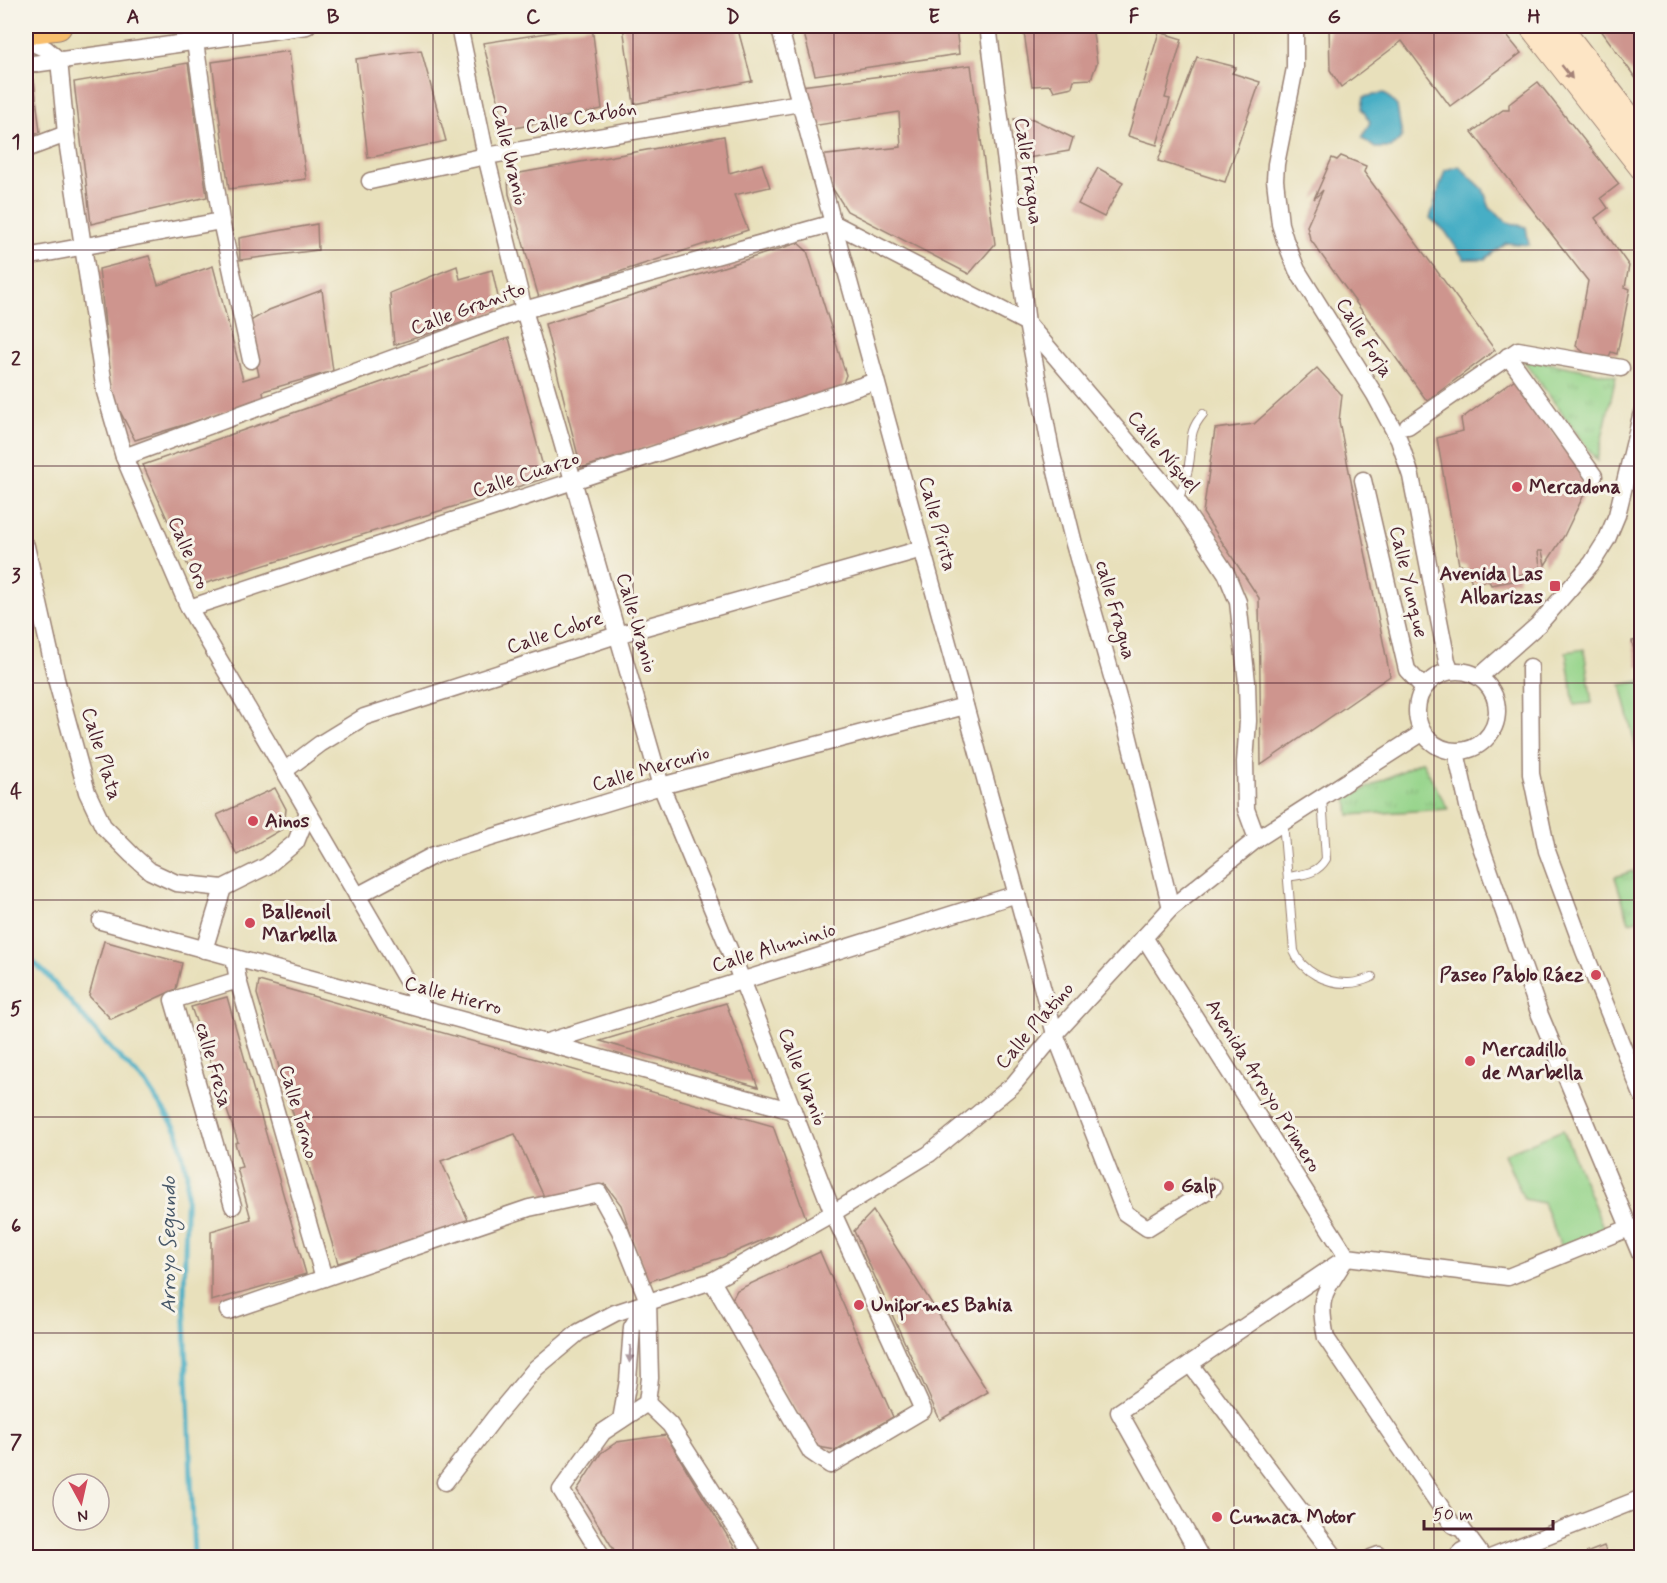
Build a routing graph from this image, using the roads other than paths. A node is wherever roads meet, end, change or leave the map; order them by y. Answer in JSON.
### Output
{"nodes":[{"id":1,"x":58,"y":26,"type":"edge"},
{"id":2,"x":307,"y":26,"type":"edge"},
{"id":3,"x":459,"y":26,"type":"edge"},
{"id":4,"x":779,"y":26,"type":"edge"},
{"id":5,"x":988,"y":26,"type":"edge"},
{"id":6,"x":1295,"y":26,"type":"edge"},
{"id":7,"x":1531,"y":26,"type":"edge"},
{"id":8,"x":1559,"y":26,"type":"edge"},
{"id":9,"x":26,"y":30,"type":"edge"},
{"id":10,"x":26,"y":40,"type":"edge"},
{"id":11,"x":195,"y":42,"type":"junction"},
{"id":12,"x":59,"y":60,"type":"junction"},
{"id":13,"x":26,"y":65,"type":"edge"},
{"id":14,"x":800,"y":103,"type":"junction"},
{"id":15,"x":66,"y":134,"type":"junction"},
{"id":16,"x":1641,"y":134,"type":"edge"},
{"id":17,"x":26,"y":149,"type":"edge"},
{"id":18,"x":486,"y":156,"type":"junction"},
{"id":19,"x":1641,"y":168,"type":"edge"},
{"id":20,"x":370,"y":181,"type":"dead end"},
{"id":21,"x":220,"y":221,"type":"junction"},
{"id":22,"x":833,"y":223,"type":"junction"},
{"id":23,"x":84,"y":247,"type":"junction"},
{"id":24,"x":26,"y":256,"type":"edge"},
{"id":25,"x":524,"y":310,"type":"junction"},
{"id":26,"x":1027,"y":322,"type":"junction"},
{"id":27,"x":1508,"y":356,"type":"junction"},
{"id":28,"x":250,"y":360,"type":"dead end"},
{"id":29,"x":1622,"y":368,"type":"dead end"},
{"id":30,"x":876,"y":381,"type":"junction"},
{"id":31,"x":1641,"y":412,"type":"edge"},
{"id":32,"x":1203,"y":414,"type":"dead end"},
{"id":33,"x":1408,"y":426,"type":"dead end"},
{"id":34,"x":124,"y":457,"type":"junction"},
{"id":35,"x":1594,"y":476,"type":"dead end"},
{"id":36,"x":1363,"y":480,"type":"dead end"},
{"id":37,"x":572,"y":481,"type":"junction"},
{"id":38,"x":1178,"y":501,"type":"junction"},
{"id":39,"x":26,"y":546,"type":"edge"},
{"id":40,"x":922,"y":549,"type":"junction"},
{"id":41,"x":189,"y":608,"type":"junction"},
{"id":42,"x":617,"y":635,"type":"junction"},
{"id":43,"x":1530,"y":667,"type":"dead end"},
{"id":44,"x":1451,"y":671,"type":"junction"},
{"id":45,"x":1479,"y":677,"type":"junction"},
{"id":46,"x":1424,"y":688,"type":"junction"},
{"id":47,"x":965,"y":705,"type":"junction"},
{"id":48,"x":1422,"y":733,"type":"junction"},
{"id":49,"x":1456,"y":752,"type":"junction"},
{"id":50,"x":284,"y":771,"type":"junction"},
{"id":51,"x":661,"y":786,"type":"junction"},
{"id":52,"x":1322,"y":797,"type":"junction"},
{"id":53,"x":308,"y":812,"type":"junction"},
{"id":54,"x":1283,"y":822,"type":"junction"},
{"id":55,"x":1257,"y":839,"type":"junction"},
{"id":56,"x":1288,"y":877,"type":"junction"},
{"id":57,"x":223,"y":888,"type":"junction"},
{"id":58,"x":1017,"y":894,"type":"junction"},
{"id":59,"x":357,"y":896,"type":"junction"},
{"id":60,"x":1171,"y":908,"type":"junction"},
{"id":61,"x":102,"y":921,"type":"dead end"},
{"id":62,"x":1144,"y":937,"type":"junction"},
{"id":63,"x":204,"y":950,"type":"junction"},
{"id":64,"x":234,"y":958,"type":"junction"},
{"id":65,"x":1372,"y":977,"type":"dead end"},
{"id":66,"x":238,"y":980,"type":"junction"},
{"id":67,"x":742,"y":980,"type":"junction"},
{"id":68,"x":424,"y":1010,"type":"junction"},
{"id":69,"x":1055,"y":1034,"type":"junction"},
{"id":70,"x":544,"y":1043,"type":"junction"},
{"id":71,"x":1641,"y":1095,"type":"edge"},
{"id":72,"x":794,"y":1111,"type":"junction"},
{"id":73,"x":1214,"y":1187,"type":"dead end"},
{"id":74,"x":233,"y":1206,"type":"dead end"},
{"id":75,"x":833,"y":1213,"type":"junction"},
{"id":76,"x":1629,"y":1228,"type":"junction"},
{"id":77,"x":1347,"y":1257,"type":"junction"},
{"id":78,"x":1641,"y":1258,"type":"edge"},
{"id":79,"x":324,"y":1278,"type":"junction"},
{"id":80,"x":712,"y":1281,"type":"junction"},
{"id":81,"x":648,"y":1300,"type":"junction"},
{"id":82,"x":228,"y":1311,"type":"dead end"},
{"id":83,"x":1190,"y":1364,"type":"junction"},
{"id":84,"x":647,"y":1403,"type":"junction"},
{"id":85,"x":621,"y":1420,"type":"junction"},
{"id":86,"x":445,"y":1482,"type":"dead end"},
{"id":87,"x":1641,"y":1498,"type":"edge"},
{"id":88,"x":1453,"y":1525,"type":"junction"},
{"id":89,"x":1484,"y":1556,"type":"edge"},
{"id":90,"x":603,"y":1557,"type":"edge"},
{"id":91,"x":755,"y":1557,"type":"edge"},
{"id":92,"x":1201,"y":1557,"type":"edge"},
{"id":93,"x":1336,"y":1557,"type":"edge"},
{"id":94,"x":1456,"y":1557,"type":"edge"}],
"edges":[{"from":1,"to":9,"type":"main road"},
{"from":2,"to":11,"type":"street"},
{"from":3,"to":18,"type":"street","name":"Calle Uranio"},
{"from":4,"to":14,"type":"street","name":"Calle Pirita"},
{"from":5,"to":26,"type":"street","name":"Calle Fragua"},
{"from":6,"to":44,"type":"street","name":"Calle Forja"},
{"from":7,"to":19,"type":"main road","one_way":true},
{"from":8,"to":16,"type":"main road"},
{"from":10,"to":12,"type":"street"},
{"from":11,"to":12,"type":"street"},
{"from":11,"to":21,"type":"street"},
{"from":12,"to":13,"type":"street"},
{"from":12,"to":15,"type":"street","name":"Calle Oro"},
{"from":14,"to":18,"type":"street","name":"Calle Carbón"},
{"from":14,"to":22,"type":"street","name":"Calle Pirita"},
{"from":15,"to":17,"type":"street"},
{"from":15,"to":23,"type":"street","name":"Calle Oro"},
{"from":18,"to":20,"type":"street","name":"Calle Carbón"},
{"from":18,"to":25,"type":"street","name":"Calle Uranio"},
{"from":21,"to":23,"type":"street"},
{"from":21,"to":28,"type":"street"},
{"from":22,"to":25,"type":"street","name":"Calle Granito"},
{"from":22,"to":26,"type":"street","name":"Calle Níquel"},
{"from":22,"to":30,"type":"street","name":"Calle Pirita"},
{"from":23,"to":24,"type":"street"},
{"from":23,"to":34,"type":"street","name":"Calle Oro"},
{"from":25,"to":34,"type":"street","name":"Calle Granito"},
{"from":25,"to":37,"type":"street","name":"Calle Uranio"},
{"from":26,"to":38,"type":"street","name":"Calle Níquel"},
{"from":26,"to":60,"type":"street","name":"calle Fragua"},
{"from":27,"to":29,"type":"street"},
{"from":27,"to":33,"type":"street"},
{"from":27,"to":35,"type":"street"},
{"from":30,"to":37,"type":"street","name":"Calle Cuarzo"},
{"from":30,"to":40,"type":"street","name":"Calle Pirita"},
{"from":31,"to":45,"type":"street"},
{"from":32,"to":38,"type":"lane"},
{"from":34,"to":41,"type":"street","name":"Calle Oro"},
{"from":36,"to":46,"type":"street","name":"Calle Yunque"},
{"from":37,"to":41,"type":"street","name":"Calle Cuarzo"},
{"from":37,"to":42,"type":"street","name":"Calle Uranio"},
{"from":38,"to":55,"type":"street","name":"Calle Níquel"},
{"from":39,"to":57,"type":"street","name":"Calle Plata"},
{"from":40,"to":42,"type":"street","name":"Calle Cobre"},
{"from":40,"to":47,"type":"street","name":"Calle Pirita"},
{"from":41,"to":50,"type":"street","name":"Calle Oro"},
{"from":42,"to":50,"type":"street","name":"Calle Cobre"},
{"from":42,"to":51,"type":"street","name":"Calle Uranio"},
{"from":43,"to":71,"type":"street"},
{"from":44,"to":45,"type":"street"},
{"from":44,"to":46,"type":"street"},
{"from":45,"to":49,"type":"street"},
{"from":46,"to":48,"type":"street"},
{"from":47,"to":51,"type":"street","name":"Calle Mercurio"},
{"from":47,"to":58,"type":"street","name":"Calle Pirita"},
{"from":48,"to":49,"type":"street"},
{"from":48,"to":52,"type":"street","name":"Calle Platino"},
{"from":49,"to":76,"type":"street"},
{"from":50,"to":53,"type":"street","name":"Calle Oro"},
{"from":51,"to":59,"type":"street","name":"Calle Mercurio"},
{"from":51,"to":67,"type":"street","name":"Calle Uranio"},
{"from":52,"to":54,"type":"street","name":"Calle Platino"},
{"from":52,"to":56,"type":"lane"},
{"from":53,"to":57,"type":"street"},
{"from":53,"to":59,"type":"street","name":"Calle Oro"},
{"from":54,"to":55,"type":"street","name":"Calle Platino"},
{"from":54,"to":56,"type":"lane"},
{"from":55,"to":60,"type":"street","name":"Calle Platino"},
{"from":56,"to":65,"type":"lane"},
{"from":57,"to":63,"type":"street"},
{"from":58,"to":67,"type":"street","name":"Calle Aluminio"},
{"from":58,"to":69,"type":"street","name":"Calle Pirita"},
{"from":59,"to":68,"type":"street","name":"Calle Oro"},
{"from":60,"to":62,"type":"street","name":"Calle Platino"},
{"from":61,"to":63,"type":"street","name":"Calle Hierro"},
{"from":62,"to":69,"type":"street","name":"Calle Platino"},
{"from":62,"to":77,"type":"street","name":"Avenida Arroyo Primero"},
{"from":63,"to":64,"type":"street","name":"Calle Hierro"},
{"from":64,"to":66,"type":"street","name":"Calle Torno"},
{"from":64,"to":68,"type":"street","name":"Calle Hierro"},
{"from":66,"to":74,"type":"street","name":"calle Fresa"},
{"from":66,"to":79,"type":"street","name":"Calle Torno"},
{"from":67,"to":70,"type":"street","name":"Calle Aluminio"},
{"from":67,"to":72,"type":"street","name":"Calle Uranio"},
{"from":68,"to":70,"type":"street","name":"Calle Hierro"},
{"from":69,"to":73,"type":"street","name":"Calle Pirita"},
{"from":69,"to":75,"type":"street","name":"Calle Platino"},
{"from":70,"to":72,"type":"street","name":"Calle Hierro"},
{"from":72,"to":75,"type":"street","name":"Calle Uranio"},
{"from":75,"to":80,"type":"street","name":"Calle Platino"},
{"from":75,"to":80,"type":"street","name":"Calle Uranio"},
{"from":76,"to":77,"type":"street"},
{"from":76,"to":78,"type":"street"},
{"from":77,"to":83,"type":"street"},
{"from":77,"to":88,"type":"street"},
{"from":79,"to":81,"type":"street"},
{"from":79,"to":82,"type":"street"},
{"from":80,"to":81,"type":"street","name":"Calle Platino"},
{"from":81,"to":84,"type":"street"},
{"from":81,"to":85,"type":"street","one_way":true},
{"from":81,"to":86,"type":"street","name":"Calle Platino"},
{"from":83,"to":92,"type":"street"},
{"from":83,"to":93,"type":"street"},
{"from":84,"to":85,"type":"street"},
{"from":84,"to":91,"type":"street"},
{"from":85,"to":90,"type":"street"},
{"from":87,"to":89,"type":"street"},
{"from":88,"to":89,"type":"street"},
{"from":88,"to":94,"type":"street"},
{"from":89,"to":94,"type":"street"}]}
